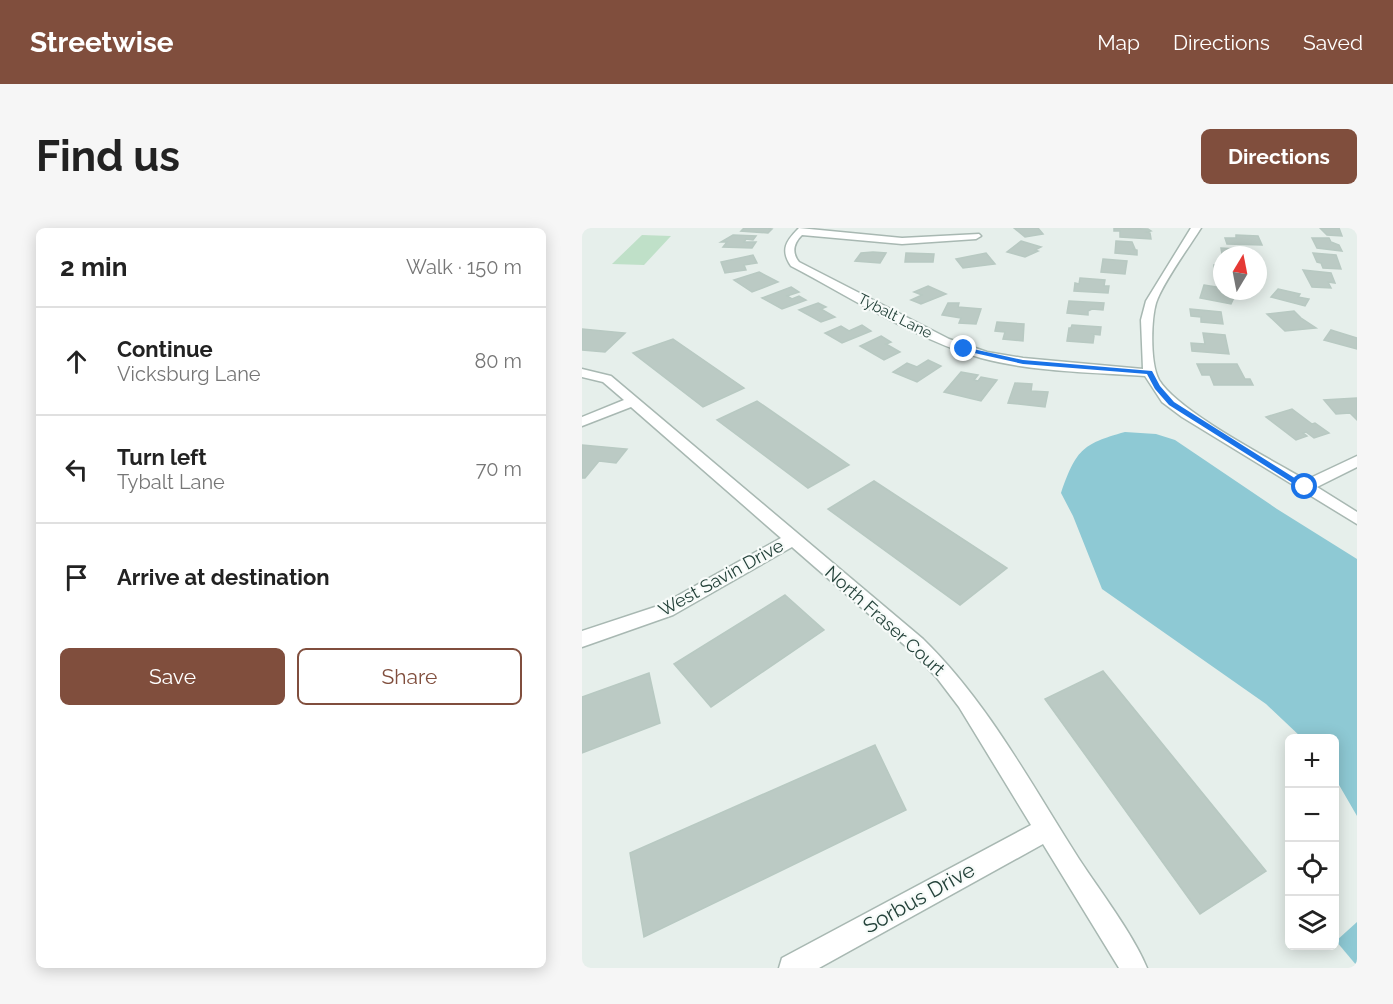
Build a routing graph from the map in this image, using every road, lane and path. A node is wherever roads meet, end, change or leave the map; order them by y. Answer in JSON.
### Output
{"nodes":[{"id":1,"x":1196,"y":228,"type":"edge"},
{"id":2,"x":802,"y":230,"type":"edge"},
{"id":3,"x":976,"y":236,"type":"dead end"},
{"id":4,"x":582,"y":373,"type":"edge"},
{"id":5,"x":1150,"y":373,"type":"junction"},
{"id":6,"x":633,"y":401,"type":"junction"},
{"id":7,"x":582,"y":422,"type":"edge"},
{"id":8,"x":1357,"y":461,"type":"edge"},
{"id":9,"x":1305,"y":487,"type":"junction"},
{"id":10,"x":1357,"y":519,"type":"edge"},
{"id":11,"x":792,"y":538,"type":"junction"},
{"id":12,"x":582,"y":639,"type":"edge"},
{"id":13,"x":1047,"y":829,"type":"junction"},
{"id":14,"x":792,"y":968,"type":"edge"},
{"id":15,"x":1134,"y":968,"type":"edge"}],
"edges":[{"from":1,"to":5,"type":"street"},
{"from":2,"to":3,"type":"street"},
{"from":2,"to":5,"type":"street","name":"Tybalt Lane"},
{"from":4,"to":6,"type":"street","name":"North Fraser Court"},
{"from":5,"to":9,"type":"street"},
{"from":6,"to":7,"type":"street"},
{"from":6,"to":11,"type":"street","name":"North Fraser Court"},
{"from":8,"to":9,"type":"street"},
{"from":9,"to":10,"type":"street"},
{"from":11,"to":12,"type":"street","name":"West Savin Drive"},
{"from":11,"to":13,"type":"street","name":"North Fraser Court"},
{"from":13,"to":14,"type":"street","name":"Sorbus Drive"},
{"from":13,"to":15,"type":"street","name":"North Fraser Court"}]}
